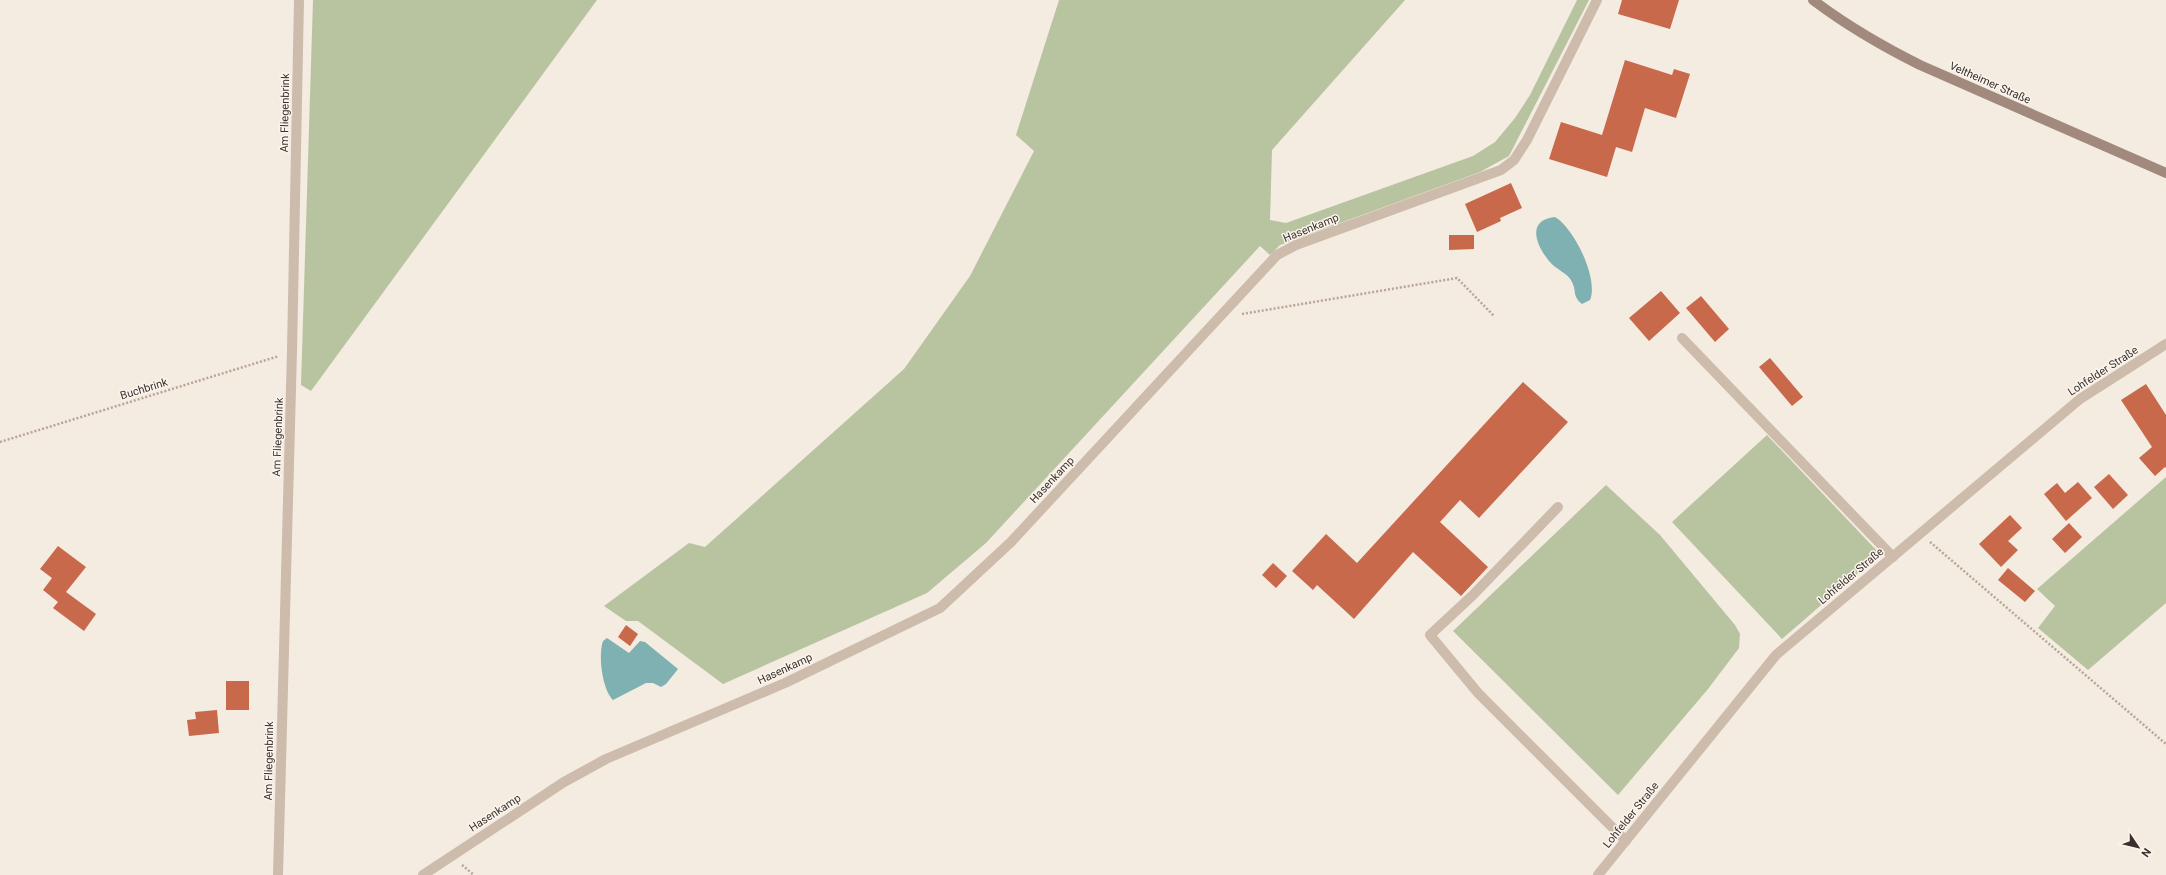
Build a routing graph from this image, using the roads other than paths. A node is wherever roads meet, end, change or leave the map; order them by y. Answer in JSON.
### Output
{"nodes":[{"id":1,"x":299,"y":0,"type":"edge"},
{"id":2,"x":1597,"y":0,"type":"edge"},
{"id":3,"x":1813,"y":0,"type":"edge"},
{"id":4,"x":2166,"y":173,"type":"edge"},
{"id":5,"x":1682,"y":338,"type":"dead end"},
{"id":6,"x":2166,"y":344,"type":"edge"},
{"id":7,"x":1558,"y":507,"type":"dead end"},
{"id":8,"x":1893,"y":557,"type":"junction"},
{"id":9,"x":1626,"y":841,"type":"junction"},
{"id":10,"x":278,"y":875,"type":"edge"},
{"id":11,"x":422,"y":875,"type":"edge"},
{"id":12,"x":1598,"y":875,"type":"edge"}],
"edges":[{"from":1,"to":10,"type":"street","name":"Am Fliegenbrink"},
{"from":2,"to":11,"type":"street","name":"Hasenkamp"},
{"from":3,"to":4,"type":"main road","name":"Veltheimer Straße"},
{"from":5,"to":8,"type":"street"},
{"from":6,"to":8,"type":"street","name":"Lohfelder Straße"},
{"from":7,"to":9,"type":"street"},
{"from":8,"to":9,"type":"street","name":"Lohfelder Straße"},
{"from":9,"to":12,"type":"street","name":"Lohfelder Straße"}]}
